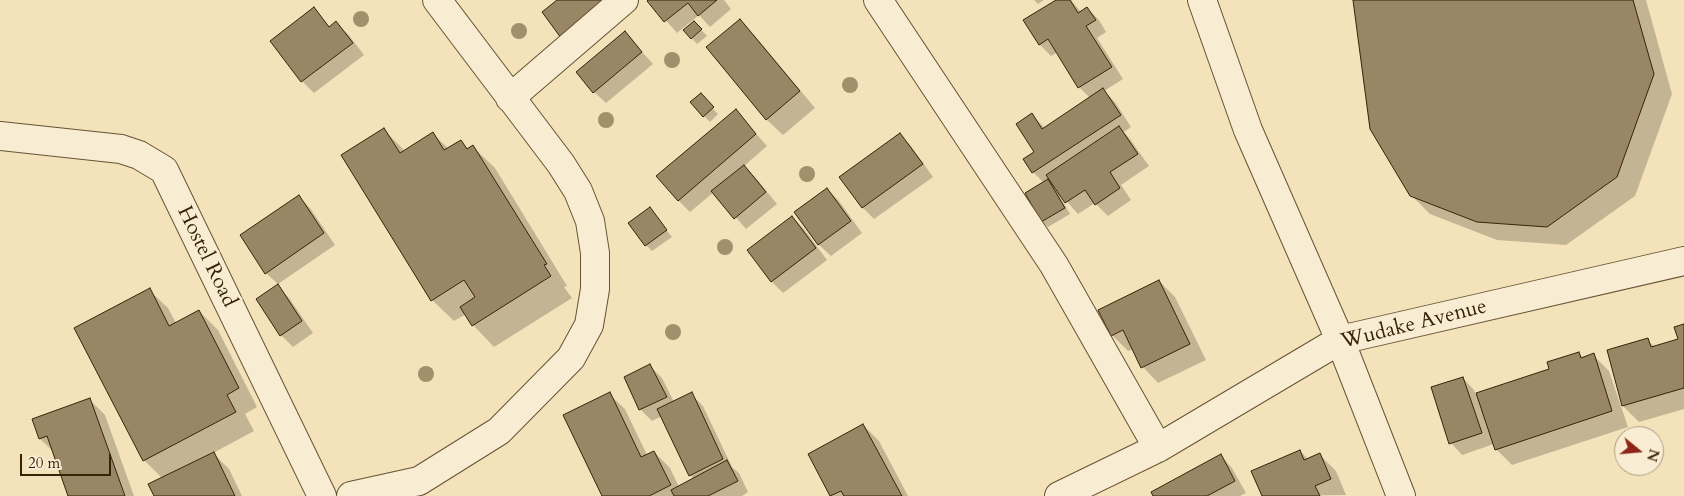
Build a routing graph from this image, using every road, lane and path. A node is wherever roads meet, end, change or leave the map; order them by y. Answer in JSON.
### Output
{"nodes":[{"id":1,"x":436,"y":0,"type":"edge"},
{"id":2,"x":624,"y":0,"type":"edge"},
{"id":3,"x":878,"y":0,"type":"edge"},
{"id":4,"x":1202,"y":0,"type":"edge"},
{"id":5,"x":510,"y":98,"type":"junction"},
{"id":6,"x":0,"y":136,"type":"edge"},
{"id":7,"x":1684,"y":261,"type":"edge"},
{"id":8,"x":1340,"y":340,"type":"junction"},
{"id":9,"x":1158,"y":448,"type":"junction"},
{"id":10,"x":322,"y":496,"type":"edge"},
{"id":11,"x":351,"y":496,"type":"edge"},
{"id":12,"x":1059,"y":496,"type":"edge"},
{"id":13,"x":1401,"y":496,"type":"edge"}],
"edges":[{"from":1,"to":5,"type":"street"},
{"from":2,"to":5,"type":"street"},
{"from":3,"to":9,"type":"street"},
{"from":4,"to":8,"type":"street"},
{"from":5,"to":11,"type":"street"},
{"from":6,"to":10,"type":"street","name":"Hostel Road"},
{"from":7,"to":8,"type":"street","name":"Wudake Avenue"},
{"from":8,"to":9,"type":"street","name":"Wudake Avenue"},
{"from":8,"to":13,"type":"street"},
{"from":9,"to":12,"type":"street","name":"Wudake Avenue"}]}
